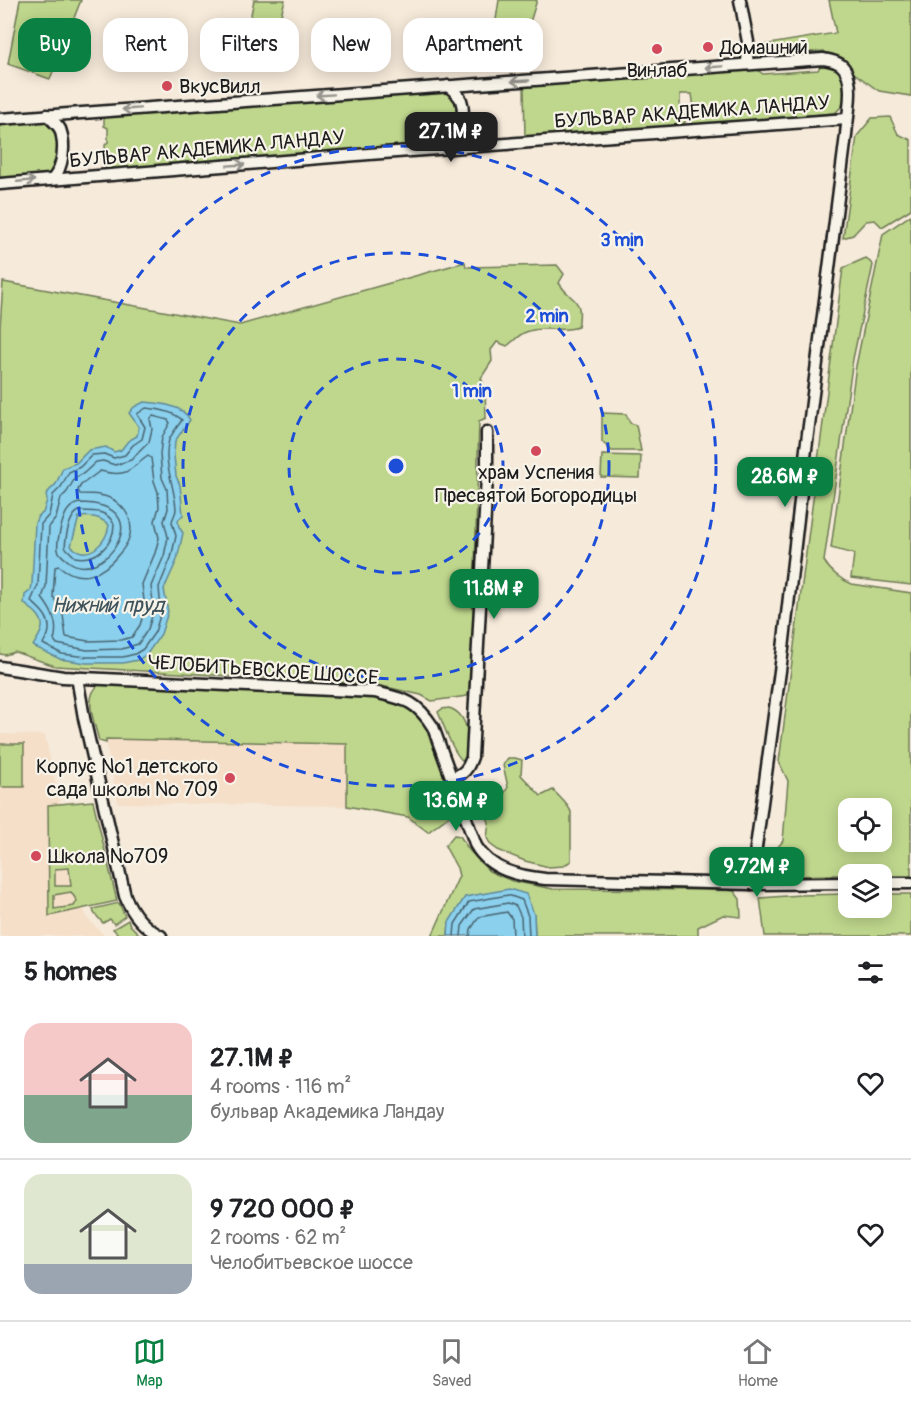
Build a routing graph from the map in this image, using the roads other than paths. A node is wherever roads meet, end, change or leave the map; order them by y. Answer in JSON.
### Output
{"nodes":[{"id":1,"x":740,"y":0,"type":"edge"},
{"id":2,"x":747,"y":64,"type":"junction"},
{"id":3,"x":448,"y":86,"type":"junction"},
{"id":4,"x":47,"y":115,"type":"junction"},
{"id":5,"x":0,"y":119,"type":"edge"},
{"id":6,"x":847,"y":119,"type":"junction"},
{"id":7,"x":448,"y":149,"type":"junction"},
{"id":8,"x":52,"y":179,"type":"junction"},
{"id":9,"x":0,"y":184,"type":"edge"},
{"id":10,"x":488,"y":432,"type":"dead end"},
{"id":11,"x":0,"y":667,"type":"edge"},
{"id":12,"x":76,"y":677,"type":"junction"},
{"id":13,"x":452,"y":778,"type":"junction"},
{"id":14,"x":838,"y":883,"type":"edge"},
{"id":15,"x":892,"y":883,"type":"edge"},
{"id":16,"x":911,"y":883,"type":"edge"},
{"id":17,"x":751,"y":884,"type":"junction"},
{"id":18,"x":161,"y":936,"type":"edge"}],
"edges":[{"from":1,"to":2,"type":"street"},
{"from":2,"to":3,"type":"street","name":"БУЛЬВАР АКАДЕМИКА ЛАНДАУ","one_way":true},
{"from":2,"to":6,"type":"street","name":"БУЛЬВАР АКАДЕМИКА ЛАНДАУ"},
{"from":3,"to":4,"type":"street","name":"БУЛЬВАР АКАДЕМИКА ЛАНДАУ","one_way":true},
{"from":3,"to":7,"type":"street"},
{"from":4,"to":5,"type":"street","name":"БУЛЬВАР АКАДЕМИКА ЛАНДАУ"},
{"from":4,"to":8,"type":"street"},
{"from":6,"to":7,"type":"street","name":"БУЛЬВАР АКАДЕМИКА ЛАНДАУ"},
{"from":6,"to":17,"type":"street"},
{"from":8,"to":7,"type":"street","name":"БУЛЬВАР АКАДЕМИКА ЛАНДАУ","one_way":true},
{"from":9,"to":8,"type":"street","name":"БУЛЬВАР АКАДЕМИКА ЛАНДАУ","one_way":true},
{"from":10,"to":13,"type":"street"},
{"from":11,"to":12,"type":"street","name":"ЧЕЛОБИТЬЕВСКОЕ ШОССЕ"},
{"from":12,"to":13,"type":"street","name":"ЧЕЛОБИТЬЕВСКОЕ ШОССЕ"},
{"from":12,"to":18,"type":"street"},
{"from":13,"to":17,"type":"street","name":"ЧЕЛОБИТЬЕВСКОЕ ШОССЕ"},
{"from":14,"to":17,"type":"street","name":"ЧЕЛОБИТЬЕВСКОЕ ШОССЕ"},
{"from":15,"to":16,"type":"street"}]}
